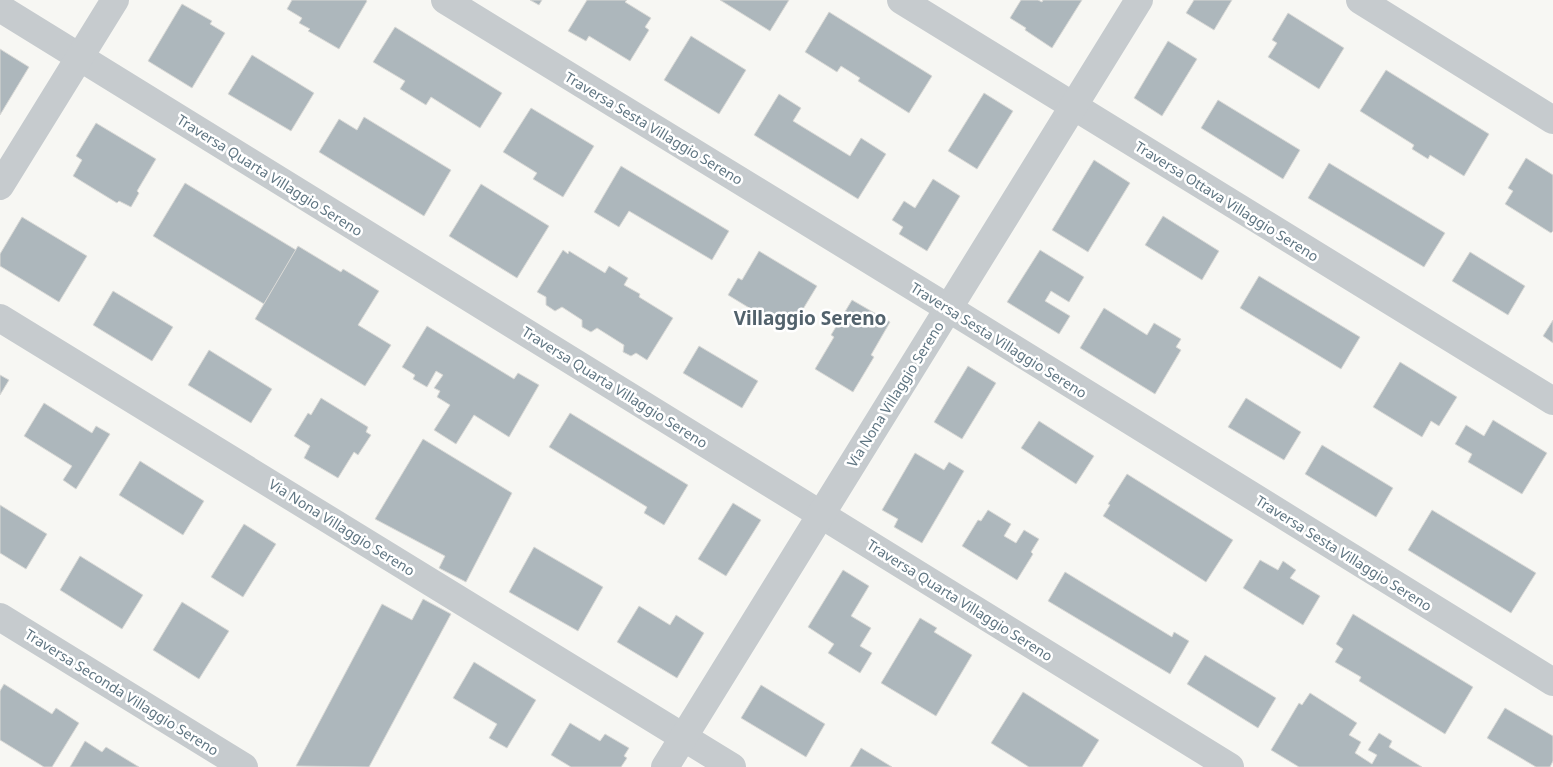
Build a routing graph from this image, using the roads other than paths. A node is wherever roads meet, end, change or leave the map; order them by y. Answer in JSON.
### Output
{"nodes":[{"id":1,"x":115,"y":0,"type":"edge"},
{"id":2,"x":444,"y":0,"type":"edge"},
{"id":3,"x":901,"y":0,"type":"edge"},
{"id":4,"x":1139,"y":0,"type":"edge"},
{"id":5,"x":1360,"y":0,"type":"edge"},
{"id":6,"x":0,"y":8,"type":"edge"},
{"id":7,"x":79,"y":57,"type":"junction"},
{"id":8,"x":1074,"y":107,"type":"junction"},
{"id":9,"x":1553,"y":120,"type":"edge"},
{"id":10,"x":0,"y":186,"type":"edge"},
{"id":11,"x":948,"y":308,"type":"junction"},
{"id":12,"x":0,"y":318,"type":"edge"},
{"id":13,"x":1553,"y":401,"type":"edge"},
{"id":14,"x":821,"y":514,"type":"junction"},
{"id":15,"x":0,"y":617,"type":"edge"},
{"id":16,"x":1553,"y":682,"type":"edge"},
{"id":17,"x":684,"y":737,"type":"junction"},
{"id":18,"x":244,"y":767,"type":"edge"},
{"id":19,"x":665,"y":767,"type":"edge"},
{"id":20,"x":732,"y":767,"type":"edge"},
{"id":21,"x":1230,"y":767,"type":"edge"}],
"edges":[{"from":1,"to":7,"type":"street"},
{"from":2,"to":11,"type":"street","name":"Traversa Sesta Villaggio Sereno"},
{"from":3,"to":8,"type":"street","name":"Traversa Ottava Villaggio Sereno"},
{"from":4,"to":8,"type":"street","name":"Via Nona Villaggio Sereno"},
{"from":5,"to":9,"type":"street"},
{"from":6,"to":7,"type":"street","name":"Traversa Quarta Villaggio Sereno"},
{"from":7,"to":10,"type":"street"},
{"from":7,"to":14,"type":"street","name":"Traversa Quarta Villaggio Sereno"},
{"from":8,"to":11,"type":"street","name":"Via Nona Villaggio Sereno"},
{"from":8,"to":13,"type":"street","name":"Traversa Ottava Villaggio Sereno"},
{"from":11,"to":14,"type":"street","name":"Via Nona Villaggio Sereno"},
{"from":11,"to":16,"type":"street","name":"Traversa Sesta Villaggio Sereno"},
{"from":12,"to":17,"type":"street","name":"Via Nona Villaggio Sereno"},
{"from":14,"to":17,"type":"street","name":"Via Nona Villaggio Sereno"},
{"from":14,"to":21,"type":"street","name":"Traversa Quarta Villaggio Sereno"},
{"from":15,"to":18,"type":"street","name":"Traversa Seconda Villaggio Sereno"},
{"from":17,"to":19,"type":"street","name":"Via Nona Villaggio Sereno"},
{"from":17,"to":20,"type":"street","name":"Via Nona Villaggio Sereno"}]}
